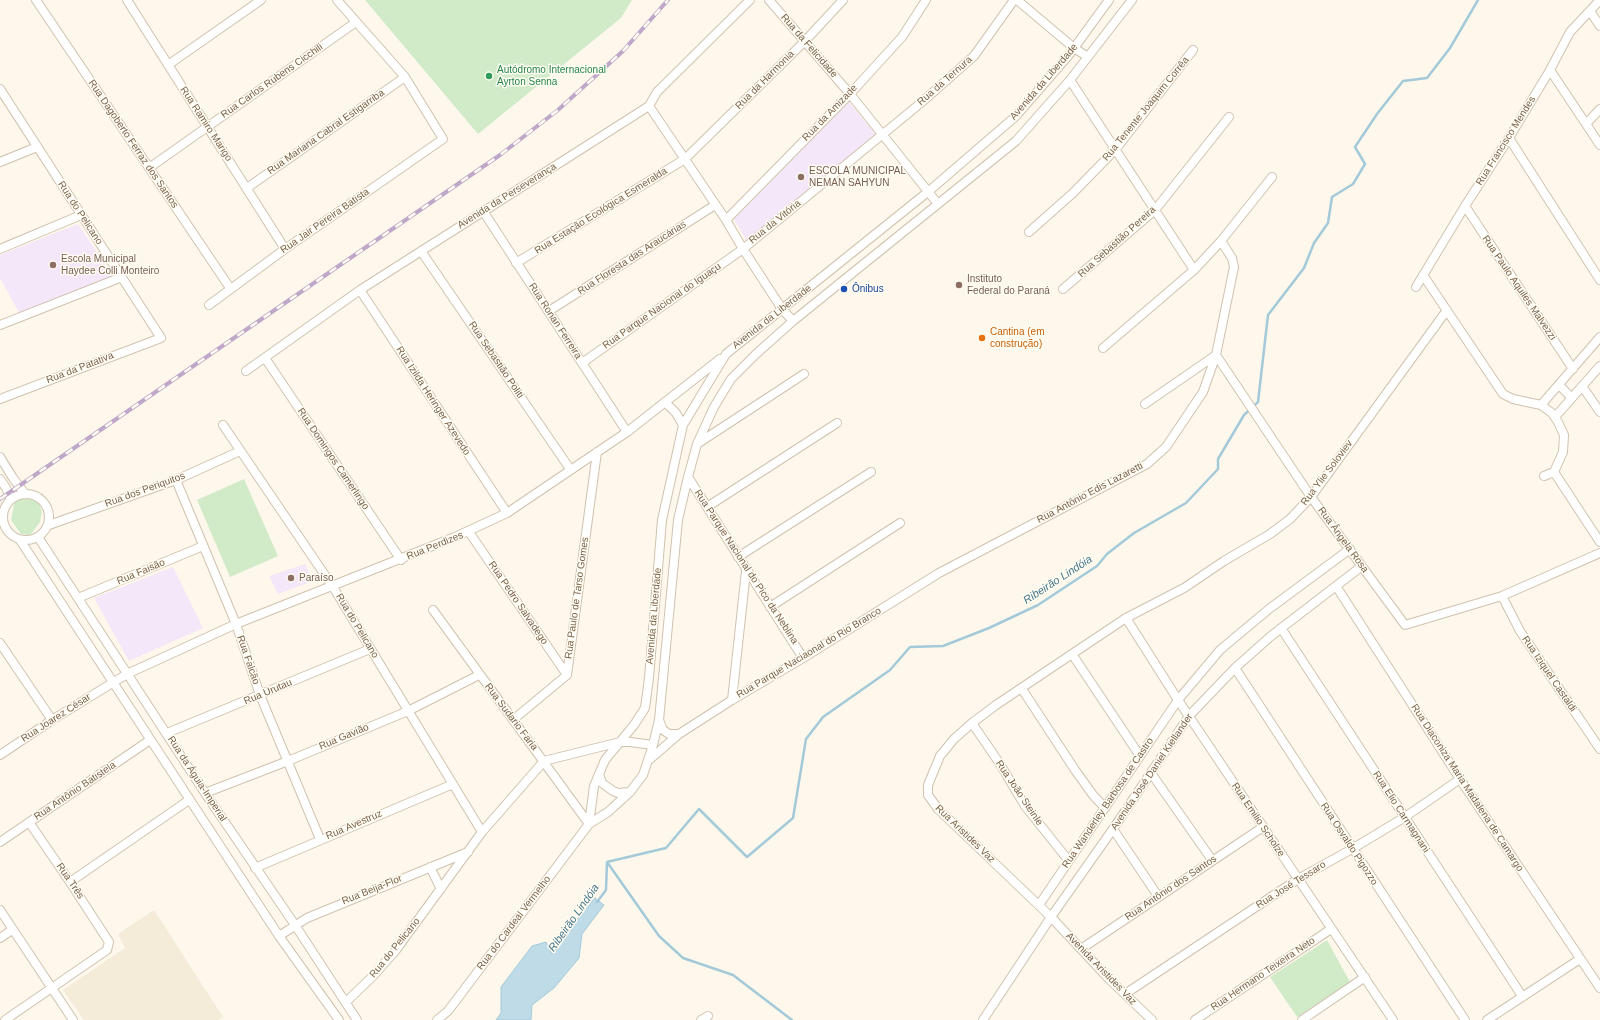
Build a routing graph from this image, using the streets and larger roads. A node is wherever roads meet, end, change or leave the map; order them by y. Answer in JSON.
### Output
{"nodes":[{"id":1,"x":36,"y":0,"type":"edge"},
{"id":2,"x":261,"y":0,"type":"edge"},
{"id":3,"x":337,"y":0,"type":"edge"},
{"id":4,"x":750,"y":0,"type":"edge"},
{"id":5,"x":769,"y":0,"type":"edge"},
{"id":6,"x":843,"y":0,"type":"edge"},
{"id":7,"x":926,"y":0,"type":"edge"},
{"id":8,"x":1014,"y":0,"type":"edge"},
{"id":9,"x":1017,"y":0,"type":"edge"},
{"id":10,"x":1109,"y":0,"type":"edge"},
{"id":11,"x":1132,"y":0,"type":"edge"},
{"id":12,"x":1600,"y":0,"type":"edge"},
{"id":13,"x":129,"y":1,"type":"edge"},
{"id":14,"x":1590,"y":11,"type":"junction"},
{"id":15,"x":356,"y":22,"type":"junction"},
{"id":16,"x":1600,"y":26,"type":"edge"},
{"id":17,"x":805,"y":41,"type":"junction"},
{"id":18,"x":1074,"y":48,"type":"junction"},
{"id":19,"x":1193,"y":50,"type":"dead end"},
{"id":20,"x":1088,"y":57,"type":"junction"},
{"id":21,"x":168,"y":65,"type":"junction"},
{"id":22,"x":1550,"y":70,"type":"junction"},
{"id":23,"x":405,"y":77,"type":"junction"},
{"id":24,"x":1070,"y":80,"type":"junction"},
{"id":25,"x":0,"y":89,"type":"edge"},
{"id":26,"x":850,"y":94,"type":"junction"},
{"id":27,"x":649,"y":106,"type":"junction"},
{"id":28,"x":1600,"y":109,"type":"edge"},
{"id":29,"x":1229,"y":117,"type":"dead end"},
{"id":30,"x":1586,"y":124,"type":"junction"},
{"id":31,"x":207,"y":127,"type":"junction"},
{"id":32,"x":882,"y":135,"type":"junction"},
{"id":33,"x":1509,"y":138,"type":"junction"},
{"id":34,"x":1600,"y":145,"type":"edge"},
{"id":35,"x":37,"y":147,"type":"junction"},
{"id":36,"x":1115,"y":150,"type":"junction"},
{"id":37,"x":685,"y":159,"type":"junction"},
{"id":38,"x":0,"y":162,"type":"edge"},
{"id":39,"x":149,"y":168,"type":"junction"},
{"id":40,"x":1272,"y":177,"type":"dead end"},
{"id":41,"x":247,"y":188,"type":"junction"},
{"id":42,"x":929,"y":191,"type":"junction"},
{"id":43,"x":938,"y":204,"type":"junction"},
{"id":44,"x":715,"y":205,"type":"junction"},
{"id":45,"x":1465,"y":206,"type":"junction"},
{"id":46,"x":1155,"y":210,"type":"junction"},
{"id":47,"x":483,"y":211,"type":"junction"},
{"id":48,"x":82,"y":215,"type":"junction"},
{"id":49,"x":726,"y":220,"type":"junction"},
{"id":50,"x":1028,"y":232,"type":"dead end"},
{"id":51,"x":1221,"y":241,"type":"junction"},
{"id":52,"x":285,"y":248,"type":"junction"},
{"id":53,"x":0,"y":249,"type":"edge"},
{"id":54,"x":743,"y":249,"type":"junction"},
{"id":55,"x":421,"y":251,"type":"junction"},
{"id":56,"x":516,"y":262,"type":"junction"},
{"id":57,"x":1194,"y":270,"type":"junction"},
{"id":58,"x":1423,"y":275,"type":"junction"},
{"id":59,"x":122,"y":277,"type":"junction"},
{"id":60,"x":1600,"y":280,"type":"edge"},
{"id":61,"x":1416,"y":287,"type":"dead end"},
{"id":62,"x":230,"y":288,"type":"junction"},
{"id":63,"x":1063,"y":289,"type":"dead end"},
{"id":64,"x":360,"y":290,"type":"junction"},
{"id":65,"x":209,"y":305,"type":"dead end"},
{"id":66,"x":782,"y":309,"type":"junction"},
{"id":67,"x":1447,"y":310,"type":"junction"},
{"id":68,"x":548,"y":311,"type":"junction"},
{"id":69,"x":793,"y":321,"type":"junction"},
{"id":70,"x":0,"y":325,"type":"edge"},
{"id":71,"x":1600,"y":337,"type":"edge"},
{"id":72,"x":161,"y":338,"type":"joint"},
{"id":73,"x":1103,"y":348,"type":"dead end"},
{"id":74,"x":726,"y":354,"type":"junction"},
{"id":75,"x":1216,"y":356,"type":"junction"},
{"id":76,"x":265,"y":358,"type":"junction"},
{"id":77,"x":582,"y":362,"type":"junction"},
{"id":78,"x":1600,"y":366,"type":"edge"},
{"id":79,"x":1573,"y":369,"type":"junction"},
{"id":80,"x":246,"y":372,"type":"dead end"},
{"id":81,"x":804,"y":374,"type":"dead end"},
{"id":82,"x":1559,"y":385,"type":"junction"},
{"id":83,"x":1582,"y":386,"type":"junction"},
{"id":84,"x":1572,"y":398,"type":"junction"},
{"id":85,"x":0,"y":399,"type":"edge"},
{"id":86,"x":665,"y":402,"type":"junction"},
{"id":87,"x":1144,"y":404,"type":"dead end"},
{"id":88,"x":1541,"y":405,"type":"junction"},
{"id":89,"x":1600,"y":412,"type":"edge"},
{"id":90,"x":1555,"y":417,"type":"junction"},
{"id":91,"x":837,"y":423,"type":"dead end"},
{"id":92,"x":223,"y":425,"type":"dead end"},
{"id":93,"x":683,"y":425,"type":"junction"},
{"id":94,"x":627,"y":432,"type":"junction"},
{"id":95,"x":697,"y":444,"type":"junction"},
{"id":96,"x":240,"y":451,"type":"junction"},
{"id":97,"x":597,"y":452,"type":"junction"},
{"id":98,"x":0,"y":457,"type":"edge"},
{"id":99,"x":570,"y":469,"type":"junction"},
{"id":100,"x":871,"y":472,"type":"dead end"},
{"id":101,"x":1554,"y":472,"type":"junction"},
{"id":102,"x":1544,"y":476,"type":"dead end"},
{"id":103,"x":688,"y":477,"type":"junction"},
{"id":104,"x":0,"y":479,"type":"edge"},
{"id":105,"x":176,"y":480,"type":"junction"},
{"id":106,"x":25,"y":494,"type":"junction"},
{"id":107,"x":1311,"y":497,"type":"junction"},
{"id":108,"x":11,"y":499,"type":"junction"},
{"id":109,"x":707,"y":507,"type":"junction"},
{"id":110,"x":507,"y":513,"type":"junction"},
{"id":111,"x":2,"y":523,"type":"edge"},
{"id":112,"x":900,"y":523,"type":"dead end"},
{"id":113,"x":49,"y":525,"type":"junction"},
{"id":114,"x":469,"y":532,"type":"junction"},
{"id":115,"x":38,"y":537,"type":"junction"},
{"id":116,"x":20,"y":540,"type":"junction"},
{"id":117,"x":1600,"y":542,"type":"edge"},
{"id":118,"x":203,"y":546,"type":"junction"},
{"id":119,"x":1350,"y":549,"type":"junction"},
{"id":120,"x":1600,"y":553,"type":"edge"},
{"id":121,"x":738,"y":557,"type":"junction"},
{"id":122,"x":401,"y":560,"type":"junction"},
{"id":123,"x":1362,"y":566,"type":"junction"},
{"id":124,"x":746,"y":571,"type":"junction"},
{"id":125,"x":939,"y":573,"type":"joint"},
{"id":126,"x":1336,"y":586,"type":"junction"},
{"id":127,"x":333,"y":587,"type":"junction"},
{"id":128,"x":1502,"y":596,"type":"junction"},
{"id":129,"x":78,"y":598,"type":"junction"},
{"id":130,"x":770,"y":607,"type":"junction"},
{"id":131,"x":433,"y":610,"type":"dead end"},
{"id":132,"x":1126,"y":618,"type":"junction"},
{"id":133,"x":236,"y":624,"type":"junction"},
{"id":134,"x":1281,"y":628,"type":"junction"},
{"id":135,"x":0,"y":643,"type":"edge"},
{"id":136,"x":370,"y":649,"type":"junction"},
{"id":137,"x":1072,"y":654,"type":"junction"},
{"id":138,"x":803,"y":658,"type":"junction"},
{"id":139,"x":1235,"y":668,"type":"junction"},
{"id":140,"x":127,"y":674,"type":"junction"},
{"id":141,"x":479,"y":675,"type":"junction"},
{"id":142,"x":567,"y":675,"type":"junction"},
{"id":143,"x":113,"y":682,"type":"junction"},
{"id":144,"x":1022,"y":689,"type":"junction"},
{"id":145,"x":260,"y":695,"type":"junction"},
{"id":146,"x":732,"y":700,"type":"junction"},
{"id":147,"x":1178,"y":700,"type":"junction"},
{"id":148,"x":408,"y":711,"type":"junction"},
{"id":149,"x":1189,"y":716,"type":"junction"},
{"id":150,"x":514,"y":719,"type":"junction"},
{"id":151,"x":52,"y":720,"type":"junction"},
{"id":152,"x":659,"y":720,"type":"junction"},
{"id":153,"x":972,"y":723,"type":"junction"},
{"id":154,"x":166,"y":733,"type":"junction"},
{"id":155,"x":680,"y":734,"type":"junction"},
{"id":156,"x":150,"y":740,"type":"junction"},
{"id":157,"x":620,"y":742,"type":"junction"},
{"id":158,"x":653,"y":746,"type":"junction"},
{"id":159,"x":1600,"y":749,"type":"edge"},
{"id":160,"x":0,"y":755,"type":"edge"},
{"id":161,"x":1140,"y":756,"type":"junction"},
{"id":162,"x":649,"y":760,"type":"junction"},
{"id":163,"x":288,"y":761,"type":"junction"},
{"id":164,"x":544,"y":761,"type":"junction"},
{"id":165,"x":1151,"y":772,"type":"junction"},
{"id":166,"x":599,"y":774,"type":"junction"},
{"id":167,"x":1460,"y":779,"type":"junction"},
{"id":168,"x":453,"y":784,"type":"junction"},
{"id":169,"x":630,"y":792,"type":"junction"},
{"id":170,"x":205,"y":793,"type":"junction"},
{"id":171,"x":189,"y":800,"type":"junction"},
{"id":172,"x":1105,"y":808,"type":"junction"},
{"id":173,"x":1404,"y":817,"type":"junction"},
{"id":174,"x":29,"y":822,"type":"junction"},
{"id":175,"x":589,"y":824,"type":"junction"},
{"id":176,"x":1263,"y":827,"type":"junction"},
{"id":177,"x":1113,"y":829,"type":"junction"},
{"id":178,"x":482,"y":832,"type":"junction"},
{"id":179,"x":320,"y":839,"type":"junction"},
{"id":180,"x":0,"y":842,"type":"edge"},
{"id":181,"x":1352,"y":850,"type":"junction"},
{"id":182,"x":469,"y":851,"type":"junction"},
{"id":183,"x":1212,"y":860,"type":"junction"},
{"id":184,"x":1069,"y":862,"type":"junction"},
{"id":185,"x":430,"y":867,"type":"junction"},
{"id":186,"x":255,"y":868,"type":"junction"},
{"id":187,"x":1298,"y":879,"type":"junction"},
{"id":188,"x":70,"y":882,"type":"junction"},
{"id":189,"x":441,"y":889,"type":"junction"},
{"id":190,"x":1158,"y":896,"type":"junction"},
{"id":191,"x":1039,"y":905,"type":"junction"},
{"id":192,"x":0,"y":910,"type":"edge"},
{"id":193,"x":1051,"y":917,"type":"junction"},
{"id":194,"x":295,"y":925,"type":"junction"},
{"id":195,"x":1331,"y":928,"type":"junction"},
{"id":196,"x":12,"y":930,"type":"junction"},
{"id":197,"x":279,"y":936,"type":"junction"},
{"id":198,"x":0,"y":938,"type":"edge"},
{"id":199,"x":1081,"y":949,"type":"junction"},
{"id":200,"x":1580,"y":959,"type":"junction"},
{"id":201,"x":1365,"y":977,"type":"junction"},
{"id":202,"x":52,"y":988,"type":"junction"},
{"id":203,"x":1600,"y":988,"type":"edge"},
{"id":204,"x":1125,"y":994,"type":"junction"},
{"id":205,"x":1522,"y":996,"type":"junction"},
{"id":206,"x":346,"y":1002,"type":"junction"},
{"id":207,"x":1312,"y":1013,"type":"junction"},
{"id":208,"x":5,"y":1020,"type":"edge"},
{"id":209,"x":73,"y":1020,"type":"edge"},
{"id":210,"x":339,"y":1020,"type":"edge"},
{"id":211,"x":357,"y":1020,"type":"edge"},
{"id":212,"x":437,"y":1020,"type":"edge"},
{"id":213,"x":983,"y":1020,"type":"edge"},
{"id":214,"x":1152,"y":1020,"type":"edge"},
{"id":215,"x":1195,"y":1020,"type":"edge"},
{"id":216,"x":1302,"y":1020,"type":"edge"},
{"id":217,"x":1317,"y":1020,"type":"edge"},
{"id":218,"x":1393,"y":1020,"type":"edge"},
{"id":219,"x":1465,"y":1020,"type":"edge"},
{"id":220,"x":1487,"y":1020,"type":"edge"}],
"edges":[{"from":1,"to":39,"type":"street","name":"Rua Dagoberto Ferraz dos Santos"},
{"from":2,"to":21,"type":"street"},
{"from":3,"to":15,"type":"street"},
{"from":4,"to":27,"type":"street","name":"Avenida da Perseverança"},
{"from":5,"to":17,"type":"street","name":"Rua da Felicidade"},
{"from":6,"to":17,"type":"street","name":"Rua da Harmonia"},
{"from":7,"to":26,"type":"street","name":"Rua da Amizade"},
{"from":8,"to":32,"type":"street","name":"Rua da Ternura"},
{"from":9,"to":18,"type":"street"},
{"from":10,"to":18,"type":"street","name":"Avenida da Liberdade"},
{"from":11,"to":20,"type":"street","name":"Avenida da Liberdade"},
{"from":12,"to":14,"type":"street","name":"Rua Francisco Mendes"},
{"from":13,"to":21,"type":"street","name":"Rua Ramiro Marigo"},
{"from":14,"to":16,"type":"street"},
{"from":14,"to":22,"type":"street","name":"Rua Francisco Mendes"},
{"from":15,"to":23,"type":"street"},
{"from":15,"to":31,"type":"street","name":"Rua Carlos Rubens Cicchili"},
{"from":17,"to":26,"type":"street","name":"Rua da Felicidade"},
{"from":17,"to":37,"type":"street","name":"Rua da Harmonia"},
{"from":18,"to":20,"type":"street"},
{"from":18,"to":42,"type":"street","name":"Avenida da Liberdade"},
{"from":19,"to":36,"type":"street","name":"Rua Tenente Joaquim Corrêa"},
{"from":20,"to":24,"type":"street","name":"Avenida da Liberdade"},
{"from":21,"to":31,"type":"street","name":"Rua Ramiro Marigo"},
{"from":22,"to":30,"type":"street"},
{"from":22,"to":33,"type":"street","name":"Rua Francisco Mendes"},
{"from":23,"to":41,"type":"street","name":"Rua Mariana Cabral Estigarriba"},
{"from":23,"to":52,"type":"street","name":"Rua Jair Pereira Batista"},
{"from":24,"to":36,"type":"street"},
{"from":24,"to":43,"type":"street","name":"Avenida da Liberdade"},
{"from":25,"to":35,"type":"street","name":"Rua do Pelicano"},
{"from":26,"to":32,"type":"street","name":"Rua da Felicidade"},
{"from":26,"to":49,"type":"street","name":"Rua da Amizade"},
{"from":27,"to":37,"type":"street","name":"Rua da Vitória"},
{"from":27,"to":47,"type":"street","name":"Avenida da Perseverança"},
{"from":28,"to":30,"type":"street"},
{"from":29,"to":46,"type":"street","name":"Rua Sebastião Pereira"},
{"from":30,"to":34,"type":"street"},
{"from":31,"to":39,"type":"street","name":"Rua Carlos Rubens Cicchili"},
{"from":31,"to":41,"type":"street","name":"Rua Ramiro Marigo"},
{"from":32,"to":42,"type":"street","name":"Rua da Felicidade"},
{"from":32,"to":54,"type":"street","name":"Rua da Vitória"},
{"from":33,"to":45,"type":"street","name":"Rua Francisco Mendes"},
{"from":33,"to":60,"type":"street"},
{"from":35,"to":38,"type":"street"},
{"from":35,"to":48,"type":"street","name":"Rua do Pelicano"},
{"from":36,"to":46,"type":"street"},
{"from":36,"to":50,"type":"street","name":"Rua Tenente Joaquim Corrêa"},
{"from":37,"to":44,"type":"street","name":"Rua da Vitória"},
{"from":37,"to":56,"type":"street","name":"Rua Estação Ecológica Esmeralda"},
{"from":39,"to":62,"type":"street","name":"Rua Dagoberto Ferraz dos Santos"},
{"from":40,"to":51,"type":"street"},
{"from":41,"to":52,"type":"street","name":"Rua Ramiro Marigo"},
{"from":42,"to":43,"type":"street","name":"Rua da Felicidade"},
{"from":42,"to":66,"type":"street","name":"Avenida da Liberdade"},
{"from":43,"to":69,"type":"street","name":"Avenida da Liberdade"},
{"from":44,"to":49,"type":"street","name":"Rua da Vitória"},
{"from":44,"to":68,"type":"street","name":"Rua Floresta das Araucárias"},
{"from":45,"to":58,"type":"street","name":"Rua Francisco Mendes"},
{"from":45,"to":79,"type":"street","name":"Rua Paulo Aquiles Malvezzi"},
{"from":46,"to":57,"type":"street"},
{"from":46,"to":63,"type":"street","name":"Rua Sebastião Pereira"},
{"from":47,"to":55,"type":"street","name":"Avenida da Perseverança"},
{"from":47,"to":56,"type":"street","name":"Rua Ronan Ferreira"},
{"from":48,"to":53,"type":"street"},
{"from":48,"to":59,"type":"street","name":"Rua do Pelicano"},
{"from":49,"to":54,"type":"street","name":"Rua da Vitória"},
{"from":51,"to":57,"type":"street"},
{"from":51,"to":75,"type":"street","name":"Rua Antônio Edis Lazaretti"},
{"from":52,"to":62,"type":"street","name":"Rua Jair Pereira Batista"},
{"from":54,"to":66,"type":"street","name":"Rua da Vitória"},
{"from":54,"to":77,"type":"street","name":"Rua Parque Nacional do Iguaçu"},
{"from":55,"to":64,"type":"street","name":"Avenida da Perseverança"},
{"from":55,"to":99,"type":"street","name":"Rua Sebastião Politi"},
{"from":56,"to":68,"type":"street","name":"Rua Ronan Ferreira"},
{"from":57,"to":73,"type":"street"},
{"from":58,"to":61,"type":"street","name":"Rua Francisco Mendes"},
{"from":58,"to":67,"type":"street"},
{"from":59,"to":70,"type":"street"},
{"from":59,"to":72,"type":"street","name":"Rua do Pelicano"},
{"from":62,"to":65,"type":"street","name":"Rua Jair Pereira Batista"},
{"from":64,"to":76,"type":"street","name":"Avenida da Perseverança"},
{"from":64,"to":110,"type":"street","name":"Rua Izilda Heringer Azevedo"},
{"from":66,"to":69,"type":"street","name":"Rua da Vitória"},
{"from":66,"to":74,"type":"street","name":"Avenida da Liberdade"},
{"from":67,"to":88,"type":"street"},
{"from":67,"to":107,"type":"street","name":"Rua Ylie Soloviev"},
{"from":68,"to":77,"type":"street","name":"Rua Ronan Ferreira"},
{"from":69,"to":95,"type":"street","name":"Avenida da Liberdade"},
{"from":71,"to":79,"type":"street"},
{"from":72,"to":85,"type":"street","name":"Rua da Patativa"},
{"from":74,"to":86,"type":"street","name":"Rua Perdizes"},
{"from":74,"to":93,"type":"street","name":"Avenida da Liberdade"},
{"from":75,"to":87,"type":"street"},
{"from":75,"to":107,"type":"street","name":"Rua Ângela Rosa"},
{"from":75,"to":125,"type":"street","name":"Rua Antônio Edis Lazaretti"},
{"from":76,"to":80,"type":"street","name":"Avenida da Perseverança"},
{"from":76,"to":122,"type":"street","name":"Rua Domingos Camerlingo"},
{"from":77,"to":94,"type":"street","name":"Rua Ronan Ferreira"},
{"from":78,"to":83,"type":"street"},
{"from":79,"to":82,"type":"street"},
{"from":81,"to":95,"type":"street"},
{"from":82,"to":84,"type":"street"},
{"from":82,"to":88,"type":"street"},
{"from":83,"to":84,"type":"street"},
{"from":83,"to":89,"type":"street"},
{"from":84,"to":90,"type":"street"},
{"from":86,"to":93,"type":"street"},
{"from":86,"to":94,"type":"street","name":"Rua Perdizes"},
{"from":88,"to":90,"type":"street"},
{"from":90,"to":101,"type":"street"},
{"from":91,"to":109,"type":"street"},
{"from":92,"to":96,"type":"street","name":"Rua do Pelicano"},
{"from":93,"to":157,"type":"street","name":"Avenida da Liberdade"},
{"from":94,"to":97,"type":"street","name":"Rua Perdizes"},
{"from":95,"to":103,"type":"street","name":"Avenida da Liberdade"},
{"from":96,"to":105,"type":"street","name":"Rua dos Periquitos"},
{"from":96,"to":127,"type":"street","name":"Rua do Pelicano"},
{"from":97,"to":99,"type":"street","name":"Rua Perdizes"},
{"from":97,"to":142,"type":"street","name":"Rua Paulo de Tarso Gomes"},
{"from":98,"to":106,"type":"street"},
{"from":99,"to":110,"type":"street","name":"Rua Perdizes"},
{"from":100,"to":121,"type":"street"},
{"from":101,"to":102,"type":"street"},
{"from":101,"to":117,"type":"street"},
{"from":103,"to":109,"type":"street","name":"Rua Parque Nacional do Pico da Neblina"},
{"from":103,"to":152,"type":"street","name":"Avenida da Liberdade"},
{"from":104,"to":108,"type":"street"},
{"from":105,"to":113,"type":"street","name":"Rua dos Periquitos"},
{"from":105,"to":118,"type":"street","name":"Rua Falcão"},
{"from":106,"to":108,"type":"street"},
{"from":106,"to":113,"type":"street"},
{"from":107,"to":119,"type":"street","name":"Rua Ângela Rosa"},
{"from":107,"to":132,"type":"street","name":"Rua Ylie Soloviev"},
{"from":108,"to":111,"type":"street"},
{"from":109,"to":121,"type":"street","name":"Rua Parque Nacional do Pico da Neblina"},
{"from":110,"to":114,"type":"street","name":"Rua Perdizes"},
{"from":111,"to":116,"type":"street"},
{"from":112,"to":130,"type":"street"},
{"from":113,"to":115,"type":"street"},
{"from":114,"to":122,"type":"street","name":"Rua Perdizes"},
{"from":114,"to":142,"type":"street","name":"Rua Pedro Salvadego"},
{"from":115,"to":116,"type":"street"},
{"from":115,"to":129,"type":"street","name":"Rua da Águia-Imperial"},
{"from":116,"to":143,"type":"street","name":"Rua da Águia-Imperial"},
{"from":118,"to":129,"type":"street","name":"Rua Faisão"},
{"from":118,"to":133,"type":"street","name":"Rua Falcão"},
{"from":119,"to":123,"type":"street","name":"Rua Ângela Rosa"},
{"from":119,"to":147,"type":"street","name":"Avenida José Daniel Kiellander"},
{"from":120,"to":128,"type":"street"},
{"from":121,"to":124,"type":"street","name":"Rua Parque Nacional do Pico da Neblina"},
{"from":122,"to":127,"type":"street","name":"Rua Perdizes"},
{"from":123,"to":126,"type":"street","name":"Avenida José Daniel Kiellander"},
{"from":123,"to":128,"type":"street","name":"Rua Ângela Rosa"},
{"from":124,"to":130,"type":"street","name":"Rua Parque Nacional do Pico da Neblina"},
{"from":124,"to":146,"type":"street"},
{"from":125,"to":138,"type":"street","name":"Rua Parque Naciaonal do Rio Branco"},
{"from":126,"to":134,"type":"street","name":"Avenida José Daniel Kiellander"},
{"from":126,"to":167,"type":"street","name":"Rua Diaconiza Maria Madalena de Camargo"},
{"from":127,"to":133,"type":"street","name":"Rua Perdizes"},
{"from":127,"to":136,"type":"street","name":"Rua do Pelicano"},
{"from":128,"to":159,"type":"street","name":"Rua Iziquel Castaldi"},
{"from":129,"to":140,"type":"street","name":"Rua da Águia-Imperial"},
{"from":130,"to":138,"type":"street","name":"Rua Parque Nacional do Pico da Neblina"},
{"from":131,"to":141,"type":"street","name":"Rua Sudario Faria"},
{"from":132,"to":137,"type":"street","name":"Rua Ylie Soloviev"},
{"from":132,"to":147,"type":"street","name":"Rua Emilio Scholze"},
{"from":133,"to":140,"type":"street","name":"Rua Perdizes"},
{"from":133,"to":145,"type":"street","name":"Rua Falcão"},
{"from":134,"to":139,"type":"street","name":"Avenida José Daniel Kiellander"},
{"from":134,"to":173,"type":"street","name":"Rua Elio Carmagnani"},
{"from":135,"to":151,"type":"street"},
{"from":136,"to":145,"type":"street","name":"Rua Urutau"},
{"from":136,"to":148,"type":"street","name":"Rua do Pelicano"},
{"from":137,"to":144,"type":"street","name":"Rua Aristides Vaz"},
{"from":137,"to":161,"type":"street"},
{"from":138,"to":146,"type":"street","name":"Rua Parque Naciaonal do Rio Branco"},
{"from":139,"to":149,"type":"street","name":"Avenida José Daniel Kiellander"},
{"from":139,"to":181,"type":"street","name":"Rua Osvaldo Pigozzo"},
{"from":140,"to":143,"type":"street","name":"Rua Perdizes"},
{"from":140,"to":154,"type":"street","name":"Rua da Águia-Imperial"},
{"from":141,"to":148,"type":"street","name":"Rua Gavião"},
{"from":141,"to":150,"type":"street","name":"Rua Sudario Faria"},
{"from":142,"to":150,"type":"street"},
{"from":143,"to":151,"type":"street","name":"Rua Joarez César"},
{"from":143,"to":156,"type":"street","name":"Rua da Águia-Imperial"},
{"from":144,"to":153,"type":"street","name":"Rua Aristides Vaz"},
{"from":144,"to":172,"type":"street"},
{"from":145,"to":154,"type":"street","name":"Rua Urutau"},
{"from":145,"to":163,"type":"street","name":"Rua Falcão"},
{"from":146,"to":155,"type":"street","name":"Rua Parque Naciaonal do Rio Branco"},
{"from":147,"to":149,"type":"street","name":"Rua Emilio Scholze"},
{"from":147,"to":161,"type":"street","name":"Rua Wanderley Barbosa de Castro"},
{"from":148,"to":163,"type":"street","name":"Rua Gavião"},
{"from":148,"to":168,"type":"street","name":"Rua do Pelicano"},
{"from":149,"to":165,"type":"street","name":"Avenida José Daniel Kiellander"},
{"from":149,"to":176,"type":"street","name":"Rua Emilio Scholze"},
{"from":150,"to":164,"type":"street","name":"Rua Sudario Faria"},
{"from":151,"to":160,"type":"street","name":"Rua Joarez César"},
{"from":152,"to":155,"type":"street"},
{"from":152,"to":158,"type":"street","name":"Avenida da Liberdade"},
{"from":153,"to":184,"type":"street","name":"Rua João Steinle"},
{"from":153,"to":191,"type":"street","name":"Rua Aristides Vaz"},
{"from":154,"to":170,"type":"street","name":"Rua da Águia-Imperial"},
{"from":155,"to":158,"type":"street","name":"Rua Parque Naciaonal do Rio Branco"},
{"from":155,"to":162,"type":"street","name":"Rua Parque Naciaonal do Rio Branco"},
{"from":156,"to":171,"type":"street","name":"Rua da Águia-Imperial"},
{"from":156,"to":174,"type":"street","name":"Rua Antônio Batistela"},
{"from":157,"to":158,"type":"street"},
{"from":157,"to":164,"type":"street"},
{"from":157,"to":166,"type":"street","name":"Avenida da Liberdade"},
{"from":158,"to":162,"type":"street"},
{"from":161,"to":172,"type":"street","name":"Rua Wanderley Barbosa de Castro"},
{"from":162,"to":169,"type":"street"},
{"from":163,"to":170,"type":"street","name":"Rua Gavião"},
{"from":163,"to":179,"type":"street","name":"Rua Falcão"},
{"from":164,"to":175,"type":"street","name":"Rua Sudario Faria"},
{"from":164,"to":178,"type":"street","name":"Rua do Pelicano"},
{"from":165,"to":177,"type":"street","name":"Avenida José Daniel Kiellander"},
{"from":165,"to":183,"type":"street"},
{"from":166,"to":169,"type":"street"},
{"from":166,"to":175,"type":"street","name":"Avenida da Liberdade"},
{"from":167,"to":173,"type":"street","name":"Rua José Tessaro"},
{"from":167,"to":200,"type":"street","name":"Rua Diaconiza Maria Madalena de Camargo"},
{"from":168,"to":178,"type":"street","name":"Rua do Pelicano"},
{"from":168,"to":179,"type":"street","name":"Rua Avestruz"},
{"from":169,"to":175,"type":"street"},
{"from":170,"to":186,"type":"street","name":"Rua da Águia-Imperial"},
{"from":171,"to":188,"type":"street"},
{"from":171,"to":197,"type":"street","name":"Rua da Águia-Imperial"},
{"from":172,"to":184,"type":"street","name":"Rua Wanderley Barbosa de Castro"},
{"from":173,"to":181,"type":"street","name":"Rua José Tessaro"},
{"from":173,"to":205,"type":"street","name":"Rua Elio Carmagnani"},
{"from":174,"to":180,"type":"street","name":"Rua Antônio Batistela"},
{"from":174,"to":188,"type":"street","name":"Rua Três"},
{"from":175,"to":212,"type":"street","name":"Rua do Cardeal Vermelho"},
{"from":176,"to":183,"type":"street","name":"Rua Antônio dos Santos"},
{"from":176,"to":187,"type":"street","name":"Rua Emilio Scholze"},
{"from":177,"to":190,"type":"street"},
{"from":177,"to":193,"type":"street","name":"Avenida José Daniel Kiellander"},
{"from":178,"to":182,"type":"street","name":"Rua do Pelicano"},
{"from":179,"to":186,"type":"street","name":"Rua Avestruz"},
{"from":181,"to":187,"type":"street","name":"Rua José Tessaro"},
{"from":181,"to":219,"type":"street","name":"Rua Osvaldo Pigozzo"},
{"from":182,"to":185,"type":"street","name":"Rua Beija-Flor"},
{"from":182,"to":189,"type":"street","name":"Rua do Pelicano"},
{"from":183,"to":190,"type":"street","name":"Rua Antônio dos Santos"},
{"from":184,"to":191,"type":"street","name":"Rua Wanderley Barbosa de Castro"},
{"from":185,"to":189,"type":"street"},
{"from":185,"to":194,"type":"street","name":"Rua Beija-Flor"},
{"from":186,"to":194,"type":"street","name":"Rua da Águia-Imperial"},
{"from":187,"to":195,"type":"street","name":"Rua Emilio Scholze"},
{"from":187,"to":204,"type":"street","name":"Rua José Tessaro"},
{"from":188,"to":202,"type":"street","name":"Rua Três"},
{"from":189,"to":206,"type":"street","name":"Rua do Pelicano"},
{"from":190,"to":199,"type":"street","name":"Rua Antônio dos Santos"},
{"from":191,"to":193,"type":"street","name":"Rua Aristides Vaz"},
{"from":192,"to":196,"type":"street"},
{"from":193,"to":199,"type":"street","name":"Avenida Aristides Vaz"},
{"from":193,"to":213,"type":"street","name":"Avenida José Daniel Kiellander"},
{"from":194,"to":197,"type":"street","name":"Rua Beija-Flor"},
{"from":194,"to":206,"type":"street","name":"Rua da Águia-Imperial"},
{"from":195,"to":201,"type":"street","name":"Rua Emilio Scholze"},
{"from":195,"to":215,"type":"street","name":"Rua Hermano Teixeira Neto"},
{"from":196,"to":198,"type":"street"},
{"from":196,"to":202,"type":"street"},
{"from":197,"to":210,"type":"street","name":"Rua da Águia-Imperial"},
{"from":199,"to":204,"type":"street","name":"Avenida Aristides Vaz"},
{"from":200,"to":203,"type":"street","name":"Rua Diaconiza Maria Madalena de Camargo"},
{"from":200,"to":205,"type":"street"},
{"from":201,"to":207,"type":"street"},
{"from":201,"to":218,"type":"street","name":"Rua Emilio Scholze"},
{"from":202,"to":208,"type":"street"},
{"from":202,"to":209,"type":"street"},
{"from":204,"to":214,"type":"street","name":"Avenida Aristides Vaz"},
{"from":205,"to":220,"type":"street"},
{"from":206,"to":211,"type":"street","name":"Rua da Águia-Imperial"},
{"from":207,"to":216,"type":"street"},
{"from":207,"to":217,"type":"street"}]}
